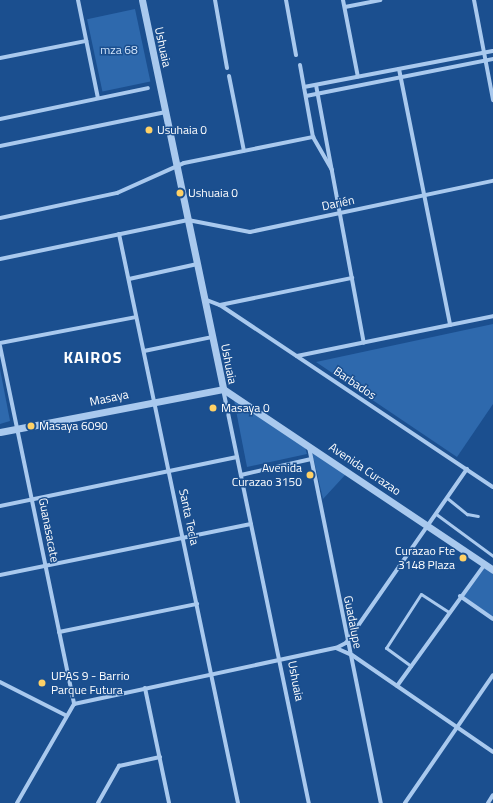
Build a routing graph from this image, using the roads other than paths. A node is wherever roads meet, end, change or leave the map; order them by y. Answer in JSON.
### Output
{"nodes":[{"id":1,"x":78,"y":0,"type":"edge"},
{"id":2,"x":142,"y":0,"type":"edge"},
{"id":3,"x":215,"y":0,"type":"edge"},
{"id":4,"x":286,"y":0,"type":"edge"},
{"id":5,"x":343,"y":0,"type":"edge"},
{"id":6,"x":380,"y":0,"type":"edge"},
{"id":7,"x":474,"y":0,"type":"edge"},
{"id":8,"x":345,"y":7,"type":"junction"},
{"id":9,"x":86,"y":41,"type":"junction"},
{"id":10,"x":493,"y":51,"type":"edge"},
{"id":11,"x":484,"y":52,"type":"junction"},
{"id":12,"x":296,"y":55,"type":"dead end"},
{"id":13,"x":0,"y":58,"type":"edge"},
{"id":14,"x":493,"y":59,"type":"edge"},
{"id":15,"x":485,"y":61,"type":"junction"},
{"id":16,"x":300,"y":65,"type":"dead end"},
{"id":17,"x":227,"y":68,"type":"dead end"},
{"id":18,"x":399,"y":69,"type":"junction"},
{"id":19,"x":229,"y":76,"type":"dead end"},
{"id":20,"x":358,"y":77,"type":"junction"},
{"id":21,"x":400,"y":77,"type":"junction"},
{"id":22,"x":316,"y":85,"type":"junction"},
{"id":23,"x":304,"y":87,"type":"junction"},
{"id":24,"x":148,"y":88,"type":"dead end"},
{"id":25,"x":317,"y":93,"type":"junction"},
{"id":26,"x":306,"y":96,"type":"junction"},
{"id":27,"x":98,"y":98,"type":"junction"},
{"id":28,"x":493,"y":100,"type":"edge"},
{"id":29,"x":165,"y":112,"type":"junction"},
{"id":30,"x":0,"y":119,"type":"edge"},
{"id":31,"x":312,"y":137,"type":"junction"},
{"id":32,"x":0,"y":146,"type":"edge"},
{"id":33,"x":244,"y":151,"type":"junction"},
{"id":34,"x":177,"y":166,"type":"junction"},
{"id":35,"x":332,"y":170,"type":"junction"},
{"id":36,"x":493,"y":181,"type":"edge"},
{"id":37,"x":423,"y":195,"type":"junction"},
{"id":38,"x":340,"y":213,"type":"junction"},
{"id":39,"x":0,"y":218,"type":"edge"},
{"id":40,"x":188,"y":220,"type":"junction"},
{"id":41,"x":119,"y":234,"type":"junction"},
{"id":42,"x":0,"y":259,"type":"edge"},
{"id":43,"x":197,"y":264,"type":"junction"},
{"id":44,"x":352,"y":278,"type":"junction"},
{"id":45,"x":129,"y":279,"type":"junction"},
{"id":46,"x":204,"y":299,"type":"junction"},
{"id":47,"x":220,"y":305,"type":"junction"},
{"id":48,"x":493,"y":316,"type":"edge"},
{"id":49,"x":136,"y":317,"type":"junction"},
{"id":50,"x":450,"y":325,"type":"junction"},
{"id":51,"x":212,"y":336,"type":"junction"},
{"id":52,"x":364,"y":342,"type":"junction"},
{"id":53,"x":0,"y":345,"type":"edge"},
{"id":54,"x":144,"y":351,"type":"junction"},
{"id":55,"x":297,"y":356,"type":"junction"},
{"id":56,"x":223,"y":389,"type":"junction"},
{"id":57,"x":154,"y":400,"type":"junction"},
{"id":58,"x":17,"y":429,"type":"junction"},
{"id":59,"x":0,"y":432,"type":"edge"},
{"id":60,"x":309,"y":444,"type":"junction"},
{"id":61,"x":237,"y":458,"type":"junction"},
{"id":62,"x":312,"y":459,"type":"junction"},
{"id":63,"x":467,"y":469,"type":"junction"},
{"id":64,"x":169,"y":471,"type":"junction"},
{"id":65,"x":241,"y":475,"type":"junction"},
{"id":66,"x":493,"y":487,"type":"edge"},
{"id":67,"x":447,"y":498,"type":"junction"},
{"id":68,"x":32,"y":500,"type":"junction"},
{"id":69,"x":0,"y":506,"type":"edge"},
{"id":70,"x":436,"y":514,"type":"junction"},
{"id":71,"x":478,"y":516,"type":"dead end"},
{"id":72,"x":251,"y":524,"type":"junction"},
{"id":73,"x":429,"y":526,"type":"junction"},
{"id":74,"x":183,"y":538,"type":"junction"},
{"id":75,"x":493,"y":550,"type":"edge"},
{"id":76,"x":492,"y":554,"type":"edge"},
{"id":77,"x":485,"y":564,"type":"junction"},
{"id":78,"x":46,"y":566,"type":"junction"},
{"id":79,"x":493,"y":570,"type":"edge"},
{"id":80,"x":0,"y":575,"type":"edge"},
{"id":81,"x":460,"y":596,"type":"junction"},
{"id":82,"x":197,"y":604,"type":"junction"},
{"id":83,"x":449,"y":612,"type":"junction"},
{"id":84,"x":493,"y":620,"type":"edge"},
{"id":85,"x":59,"y":632,"type":"junction"},
{"id":86,"x":346,"y":643,"type":"junction"},
{"id":87,"x":336,"y":648,"type":"junction"},
{"id":88,"x":349,"y":653,"type":"junction"},
{"id":89,"x":280,"y":660,"type":"junction"},
{"id":90,"x":411,"y":666,"type":"junction"},
{"id":91,"x":211,"y":674,"type":"junction"},
{"id":92,"x":493,"y":676,"type":"edge"},
{"id":93,"x":1,"y":683,"type":"edge"},
{"id":94,"x":397,"y":686,"type":"junction"},
{"id":95,"x":0,"y":688,"type":"edge"},
{"id":96,"x":145,"y":688,"type":"junction"},
{"id":97,"x":74,"y":704,"type":"junction"},
{"id":98,"x":65,"y":715,"type":"junction"},
{"id":99,"x":458,"y":727,"type":"junction"},
{"id":100,"x":493,"y":752,"type":"edge"},
{"id":101,"x":160,"y":756,"type":"junction"},
{"id":102,"x":493,"y":795,"type":"edge"},
{"id":103,"x":17,"y":803,"type":"edge"},
{"id":104,"x":98,"y":803,"type":"edge"},
{"id":105,"x":169,"y":803,"type":"edge"},
{"id":106,"x":238,"y":803,"type":"edge"},
{"id":107,"x":309,"y":803,"type":"edge"},
{"id":108,"x":381,"y":803,"type":"edge"},
{"id":109,"x":405,"y":803,"type":"edge"},
{"id":110,"x":488,"y":803,"type":"edge"}],
"edges":[{"from":1,"to":9,"type":"street"},
{"from":2,"to":29,"type":"street","name":"Ushuaia"},
{"from":3,"to":17,"type":"street"},
{"from":4,"to":12,"type":"street"},
{"from":5,"to":8,"type":"street"},
{"from":6,"to":8,"type":"street"},
{"from":7,"to":11,"type":"street"},
{"from":8,"to":20,"type":"street"},
{"from":9,"to":13,"type":"street"},
{"from":9,"to":27,"type":"street"},
{"from":10,"to":11,"type":"street"},
{"from":11,"to":15,"type":"street"},
{"from":11,"to":18,"type":"street"},
{"from":14,"to":15,"type":"street"},
{"from":15,"to":21,"type":"street"},
{"from":15,"to":28,"type":"street"},
{"from":16,"to":23,"type":"street"},
{"from":18,"to":20,"type":"street"},
{"from":18,"to":21,"type":"street"},
{"from":19,"to":33,"type":"street"},
{"from":20,"to":22,"type":"street"},
{"from":21,"to":25,"type":"street"},
{"from":21,"to":37,"type":"street"},
{"from":22,"to":23,"type":"street"},
{"from":22,"to":25,"type":"street"},
{"from":23,"to":26,"type":"street"},
{"from":24,"to":27,"type":"street"},
{"from":25,"to":26,"type":"street"},
{"from":25,"to":35,"type":"street"},
{"from":26,"to":31,"type":"street"},
{"from":27,"to":30,"type":"street"},
{"from":29,"to":32,"type":"street"},
{"from":29,"to":34,"type":"street","name":"Ushuaia"},
{"from":31,"to":33,"type":"street"},
{"from":31,"to":35,"type":"street"},
{"from":33,"to":34,"type":"street"},
{"from":34,"to":39,"type":"street"},
{"from":34,"to":40,"type":"street","name":"Ushuaia"},
{"from":35,"to":38,"type":"street"},
{"from":36,"to":37,"type":"street","name":"Darién"},
{"from":37,"to":38,"type":"street","name":"Darién"},
{"from":37,"to":50,"type":"street"},
{"from":38,"to":40,"type":"street","name":"Darién"},
{"from":38,"to":44,"type":"street"},
{"from":40,"to":41,"type":"street"},
{"from":40,"to":43,"type":"street","name":"Ushuaia"},
{"from":41,"to":42,"type":"street"},
{"from":41,"to":45,"type":"street","name":"Santa Tecla"},
{"from":43,"to":45,"type":"street"},
{"from":43,"to":46,"type":"street","name":"Ushuaia"},
{"from":44,"to":47,"type":"street"},
{"from":44,"to":52,"type":"street"},
{"from":45,"to":49,"type":"street","name":"Santa Tecla"},
{"from":46,"to":47,"type":"street","name":"Barbados"},
{"from":46,"to":51,"type":"street","name":"Ushuaia"},
{"from":47,"to":55,"type":"street","name":"Barbados"},
{"from":48,"to":50,"type":"street"},
{"from":49,"to":53,"type":"street"},
{"from":49,"to":54,"type":"street","name":"Santa Tecla"},
{"from":50,"to":52,"type":"street"},
{"from":51,"to":54,"type":"street"},
{"from":51,"to":56,"type":"street","name":"Ushuaia"},
{"from":52,"to":55,"type":"street"},
{"from":53,"to":58,"type":"street","name":"Guanasacate"},
{"from":54,"to":57,"type":"street","name":"Santa Tecla"},
{"from":55,"to":63,"type":"street","name":"Barbados"},
{"from":56,"to":57,"type":"street","name":"Masaya"},
{"from":56,"to":60,"type":"street","name":"Avenida Curazao"},
{"from":56,"to":61,"type":"street","name":"Ushuaia"},
{"from":57,"to":58,"type":"street","name":"Masaya"},
{"from":57,"to":64,"type":"street","name":"Santa Tecla"},
{"from":58,"to":59,"type":"street","name":"Masaya"},
{"from":58,"to":68,"type":"street","name":"Guanasacate"},
{"from":60,"to":62,"type":"street","name":"Guadalupe"},
{"from":60,"to":73,"type":"street","name":"Avenida Curazao"},
{"from":61,"to":64,"type":"street"},
{"from":61,"to":65,"type":"street","name":"Ushuaia"},
{"from":62,"to":65,"type":"street"},
{"from":62,"to":86,"type":"street","name":"Guadalupe"},
{"from":63,"to":66,"type":"street","name":"Barbados"},
{"from":63,"to":67,"type":"street"},
{"from":64,"to":68,"type":"street"},
{"from":64,"to":74,"type":"street","name":"Santa Tecla"},
{"from":65,"to":72,"type":"street","name":"Ushuaia"},
{"from":67,"to":70,"type":"street"},
{"from":67,"to":71,"type":"lane"},
{"from":68,"to":69,"type":"street"},
{"from":68,"to":78,"type":"street","name":"Guanasacate"},
{"from":70,"to":73,"type":"street"},
{"from":70,"to":76,"type":"lane"},
{"from":72,"to":74,"type":"street"},
{"from":72,"to":89,"type":"street","name":"Ushuaia"},
{"from":73,"to":77,"type":"street","name":"Avenida Curazao"},
{"from":73,"to":86,"type":"street"},
{"from":74,"to":78,"type":"street"},
{"from":74,"to":82,"type":"street","name":"Santa Tecla"},
{"from":75,"to":76,"type":"lane"},
{"from":77,"to":79,"type":"street","name":"Avenida Curazao"},
{"from":77,"to":81,"type":"street"},
{"from":78,"to":80,"type":"street"},
{"from":78,"to":85,"type":"street","name":"Guanasacate"},
{"from":81,"to":83,"type":"street"},
{"from":81,"to":84,"type":"street"},
{"from":82,"to":85,"type":"street"},
{"from":82,"to":91,"type":"street","name":"Santa Tecla"},
{"from":83,"to":90,"type":"street"},
{"from":83,"to":90,"type":"lane"},
{"from":85,"to":97,"type":"street","name":"Guanasacate"},
{"from":86,"to":87,"type":"street"},
{"from":86,"to":88,"type":"street","name":"Guadalupe"},
{"from":87,"to":88,"type":"street"},
{"from":87,"to":89,"type":"street"},
{"from":88,"to":94,"type":"street"},
{"from":88,"to":108,"type":"street","name":"Guadalupe"},
{"from":89,"to":91,"type":"street"},
{"from":89,"to":107,"type":"street","name":"Ushuaia"},
{"from":90,"to":94,"type":"street"},
{"from":91,"to":96,"type":"street"},
{"from":91,"to":106,"type":"street","name":"Santa Tecla"},
{"from":92,"to":99,"type":"street"},
{"from":93,"to":95,"type":"street"},
{"from":93,"to":98,"type":"street"},
{"from":94,"to":99,"type":"street"},
{"from":96,"to":97,"type":"street"},
{"from":96,"to":101,"type":"street"},
{"from":97,"to":98,"type":"street"},
{"from":98,"to":103,"type":"street"},
{"from":99,"to":100,"type":"street"},
{"from":99,"to":109,"type":"street"},
{"from":101,"to":104,"type":"street"},
{"from":101,"to":105,"type":"street"},
{"from":102,"to":110,"type":"street"}]}
